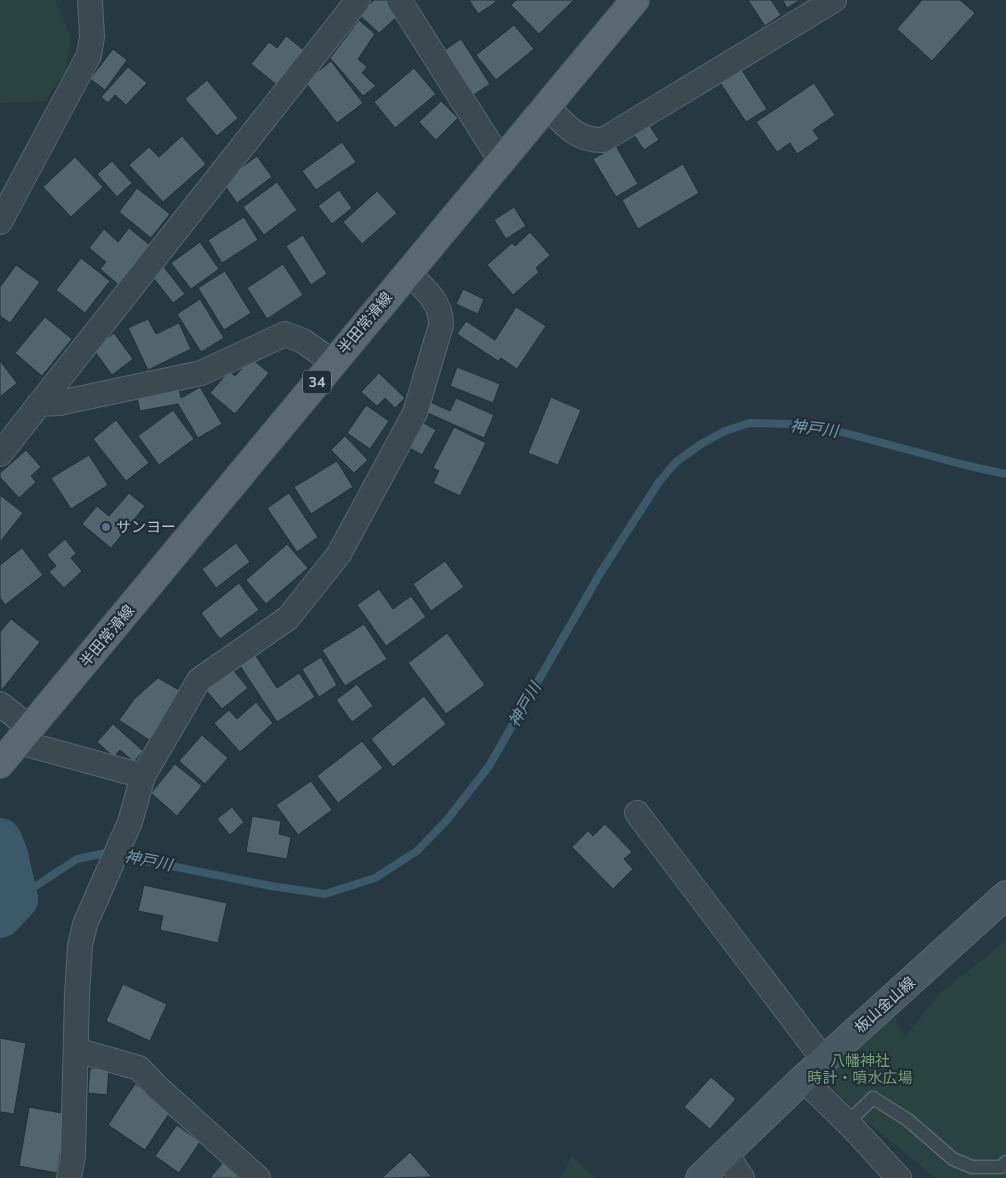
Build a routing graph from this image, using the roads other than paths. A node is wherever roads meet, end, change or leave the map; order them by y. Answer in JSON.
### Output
{"nodes":[{"id":1,"x":90,"y":0,"type":"edge"},
{"id":2,"x":358,"y":0,"type":"edge"},
{"id":3,"x":399,"y":0,"type":"edge"},
{"id":4,"x":635,"y":0,"type":"edge"},
{"id":5,"x":834,"y":0,"type":"edge"},
{"id":6,"x":548,"y":107,"type":"junction"},
{"id":7,"x":501,"y":161,"type":"junction"},
{"id":8,"x":0,"y":222,"type":"edge"},
{"id":9,"x":407,"y":272,"type":"junction"},
{"id":10,"x":333,"y":362,"type":"junction"},
{"id":11,"x":38,"y":404,"type":"junction"},
{"id":12,"x":0,"y":454,"type":"edge"},
{"id":13,"x":0,"y":704,"type":"edge"},
{"id":14,"x":25,"y":735,"type":"junction"},
{"id":15,"x":0,"y":764,"type":"edge"},
{"id":16,"x":143,"y":776,"type":"junction"},
{"id":17,"x":637,"y":813,"type":"dead end"},
{"id":18,"x":1006,"y":895,"type":"edge"},
{"id":19,"x":76,"y":1050,"type":"junction"},
{"id":20,"x":824,"y":1060,"type":"junction"},
{"id":21,"x":803,"y":1079,"type":"junction"},
{"id":22,"x":848,"y":1122,"type":"junction"},
{"id":23,"x":726,"y":1154,"type":"junction"},
{"id":24,"x":1006,"y":1162,"type":"edge"},
{"id":25,"x":69,"y":1178,"type":"edge"},
{"id":26,"x":258,"y":1178,"type":"edge"},
{"id":27,"x":700,"y":1178,"type":"edge"},
{"id":28,"x":742,"y":1178,"type":"edge"},
{"id":29,"x":899,"y":1178,"type":"edge"}],
"edges":[{"from":1,"to":8,"type":"street"},
{"from":2,"to":11,"type":"street"},
{"from":3,"to":7,"type":"street"},
{"from":4,"to":6,"type":"main road","name":"半田常滑線","number":"34"},
{"from":5,"to":6,"type":"street"},
{"from":6,"to":7,"type":"main road","name":"半田常滑線","number":"34"},
{"from":7,"to":9,"type":"main road","name":"半田常滑線","number":"34"},
{"from":9,"to":10,"type":"main road","name":"半田常滑線","number":"34"},
{"from":9,"to":16,"type":"street"},
{"from":10,"to":11,"type":"street"},
{"from":10,"to":14,"type":"main road","name":"半田常滑線","number":"34"},
{"from":11,"to":12,"type":"street"},
{"from":13,"to":14,"type":"street"},
{"from":14,"to":15,"type":"main road","name":"半田常滑線","number":"34"},
{"from":14,"to":16,"type":"street"},
{"from":16,"to":19,"type":"street"},
{"from":17,"to":20,"type":"street"},
{"from":18,"to":20,"type":"main road","name":"板山金山線"},
{"from":19,"to":25,"type":"street"},
{"from":19,"to":26,"type":"street"},
{"from":20,"to":21,"type":"main road","name":"板山金山線"},
{"from":21,"to":22,"type":"street"},
{"from":21,"to":23,"type":"main road","name":"板山金山線"},
{"from":22,"to":24,"type":"lane"},
{"from":22,"to":29,"type":"street"},
{"from":23,"to":27,"type":"main road","name":"板山金山線"},
{"from":23,"to":28,"type":"street"}]}
